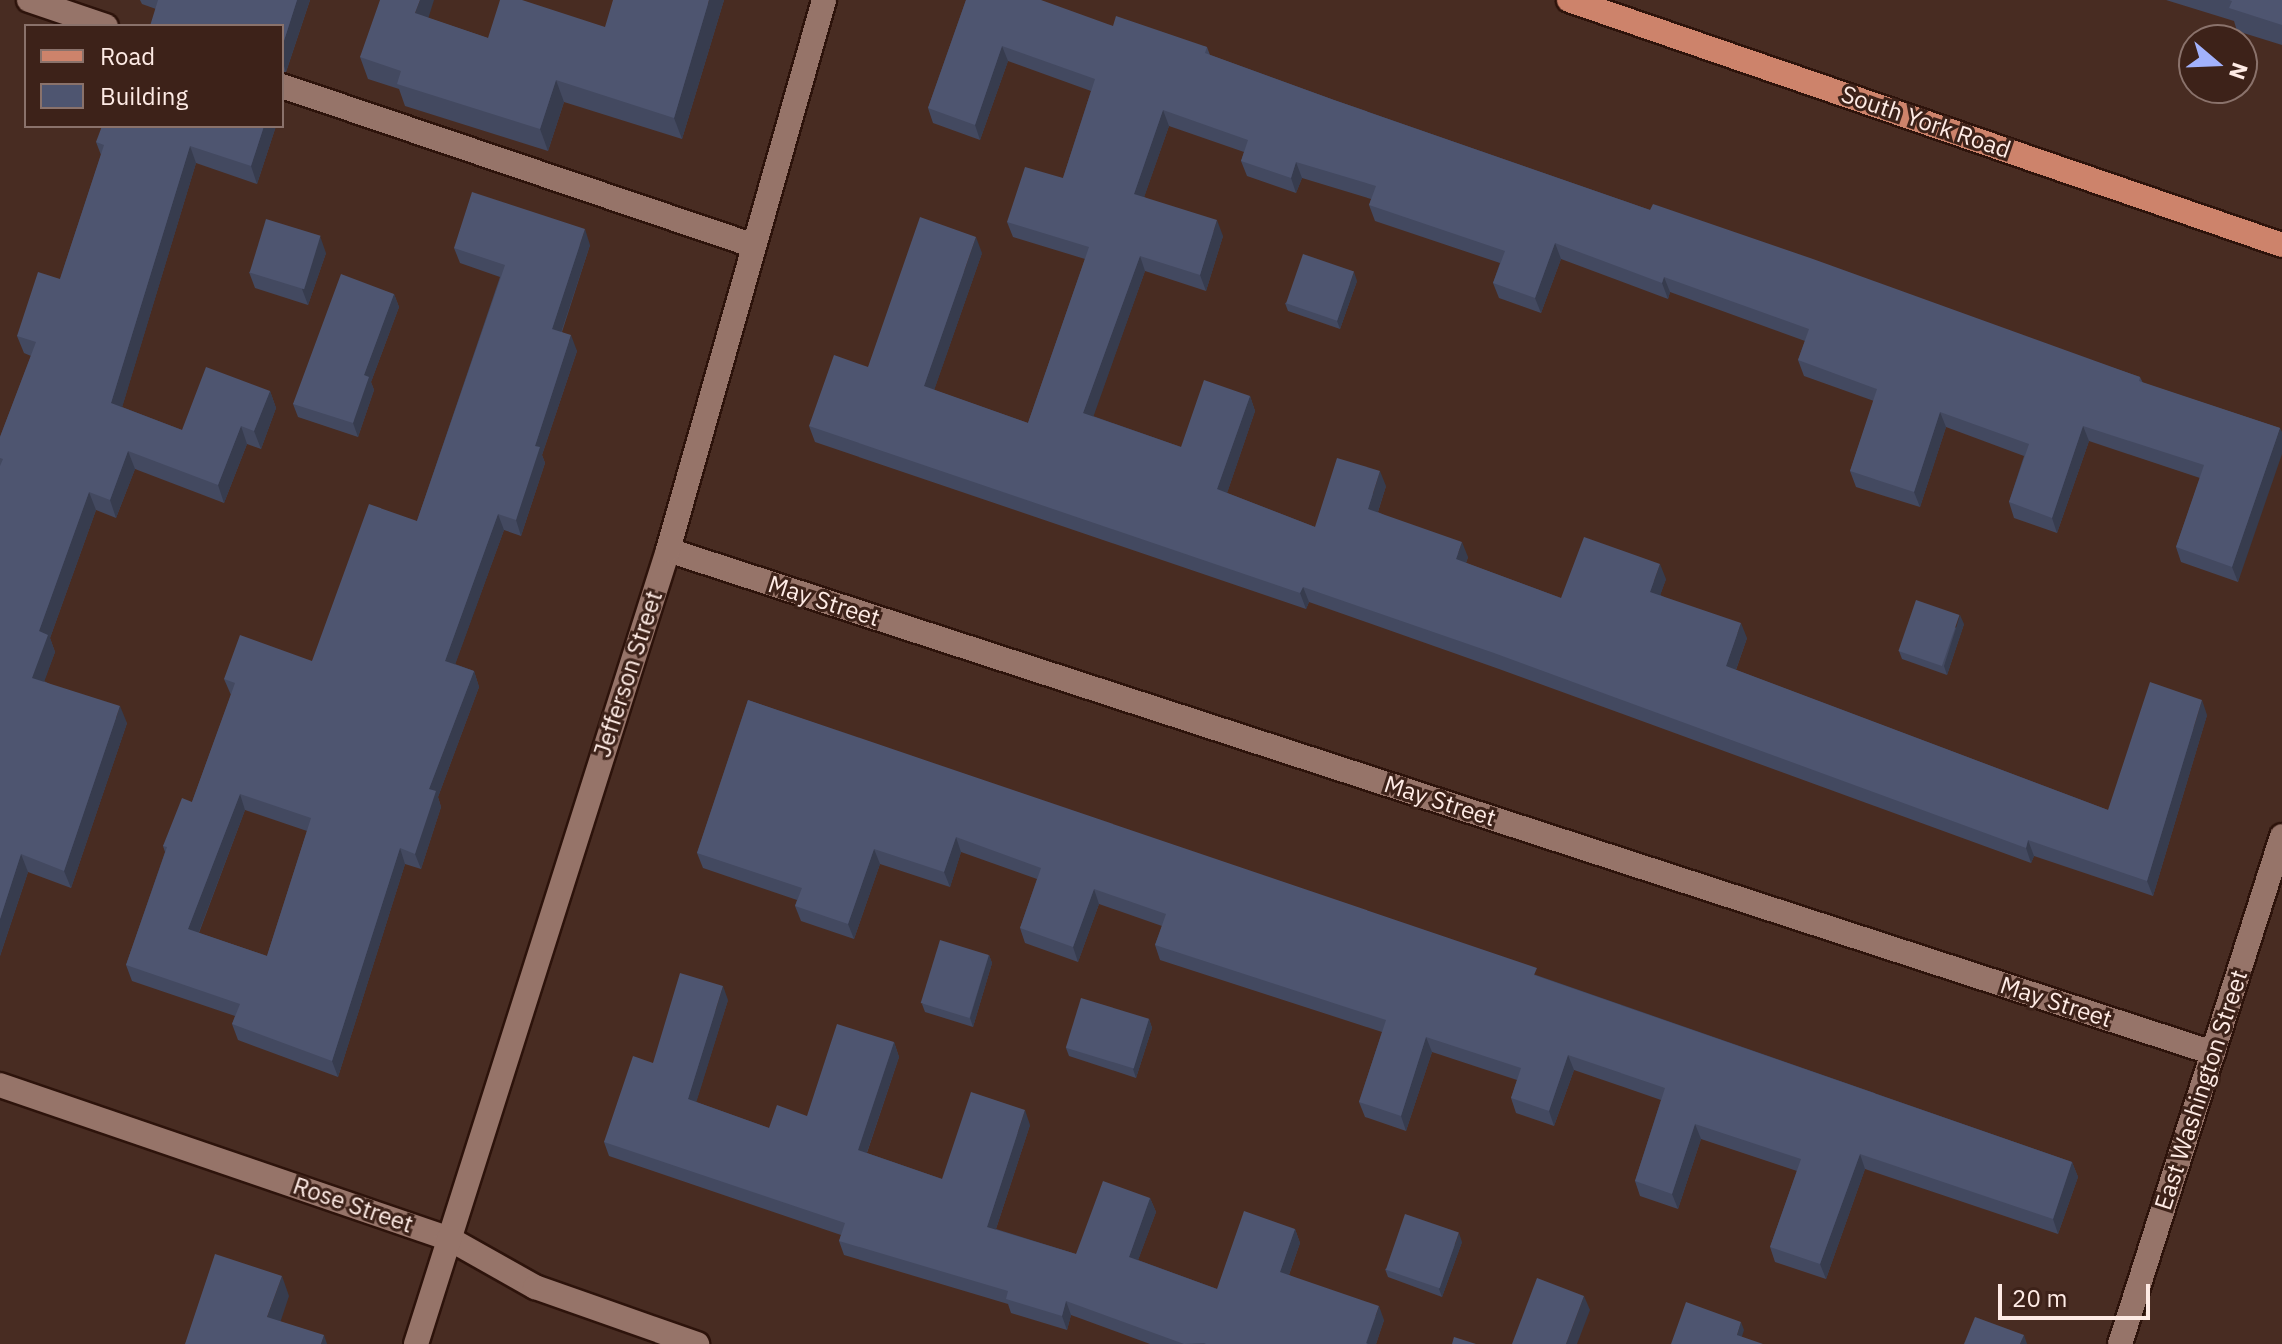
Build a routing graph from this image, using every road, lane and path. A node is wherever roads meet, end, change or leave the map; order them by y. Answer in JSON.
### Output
{"nodes":[{"id":1,"x":29,"y":0,"type":"edge"},
{"id":2,"x":824,"y":0,"type":"edge"},
{"id":3,"x":1569,"y":0,"type":"edge"},
{"id":4,"x":100,"y":24,"type":"edge"},
{"id":5,"x":284,"y":87,"type":"edge"},
{"id":6,"x":2282,"y":245,"type":"edge"},
{"id":7,"x":754,"y":246,"type":"junction"},
{"id":8,"x":668,"y":550,"type":"junction"},
{"id":9,"x":2282,"y":836,"type":"edge"},
{"id":10,"x":2213,"y":1053,"type":"junction"},
{"id":11,"x":0,"y":1085,"type":"edge"},
{"id":12,"x":448,"y":1238,"type":"junction"},
{"id":13,"x":416,"y":1344,"type":"edge"},
{"id":14,"x":697,"y":1344,"type":"edge"},
{"id":15,"x":2120,"y":1344,"type":"edge"}],
"edges":[{"from":1,"to":4,"type":"street"},
{"from":2,"to":7,"type":"street","name":"Jefferson Street"},
{"from":3,"to":6,"type":"main road","name":"South York Road"},
{"from":5,"to":7,"type":"street"},
{"from":7,"to":8,"type":"street","name":"Jefferson Street"},
{"from":8,"to":10,"type":"street","name":"May Street"},
{"from":8,"to":12,"type":"street","name":"Jefferson Street"},
{"from":9,"to":10,"type":"street","name":"East Washington Street"},
{"from":10,"to":15,"type":"street","name":"East Washington Street"},
{"from":11,"to":12,"type":"street","name":"Rose Street"},
{"from":12,"to":13,"type":"street","name":"Jefferson Street"},
{"from":12,"to":14,"type":"street","name":"Rose Street"}]}
